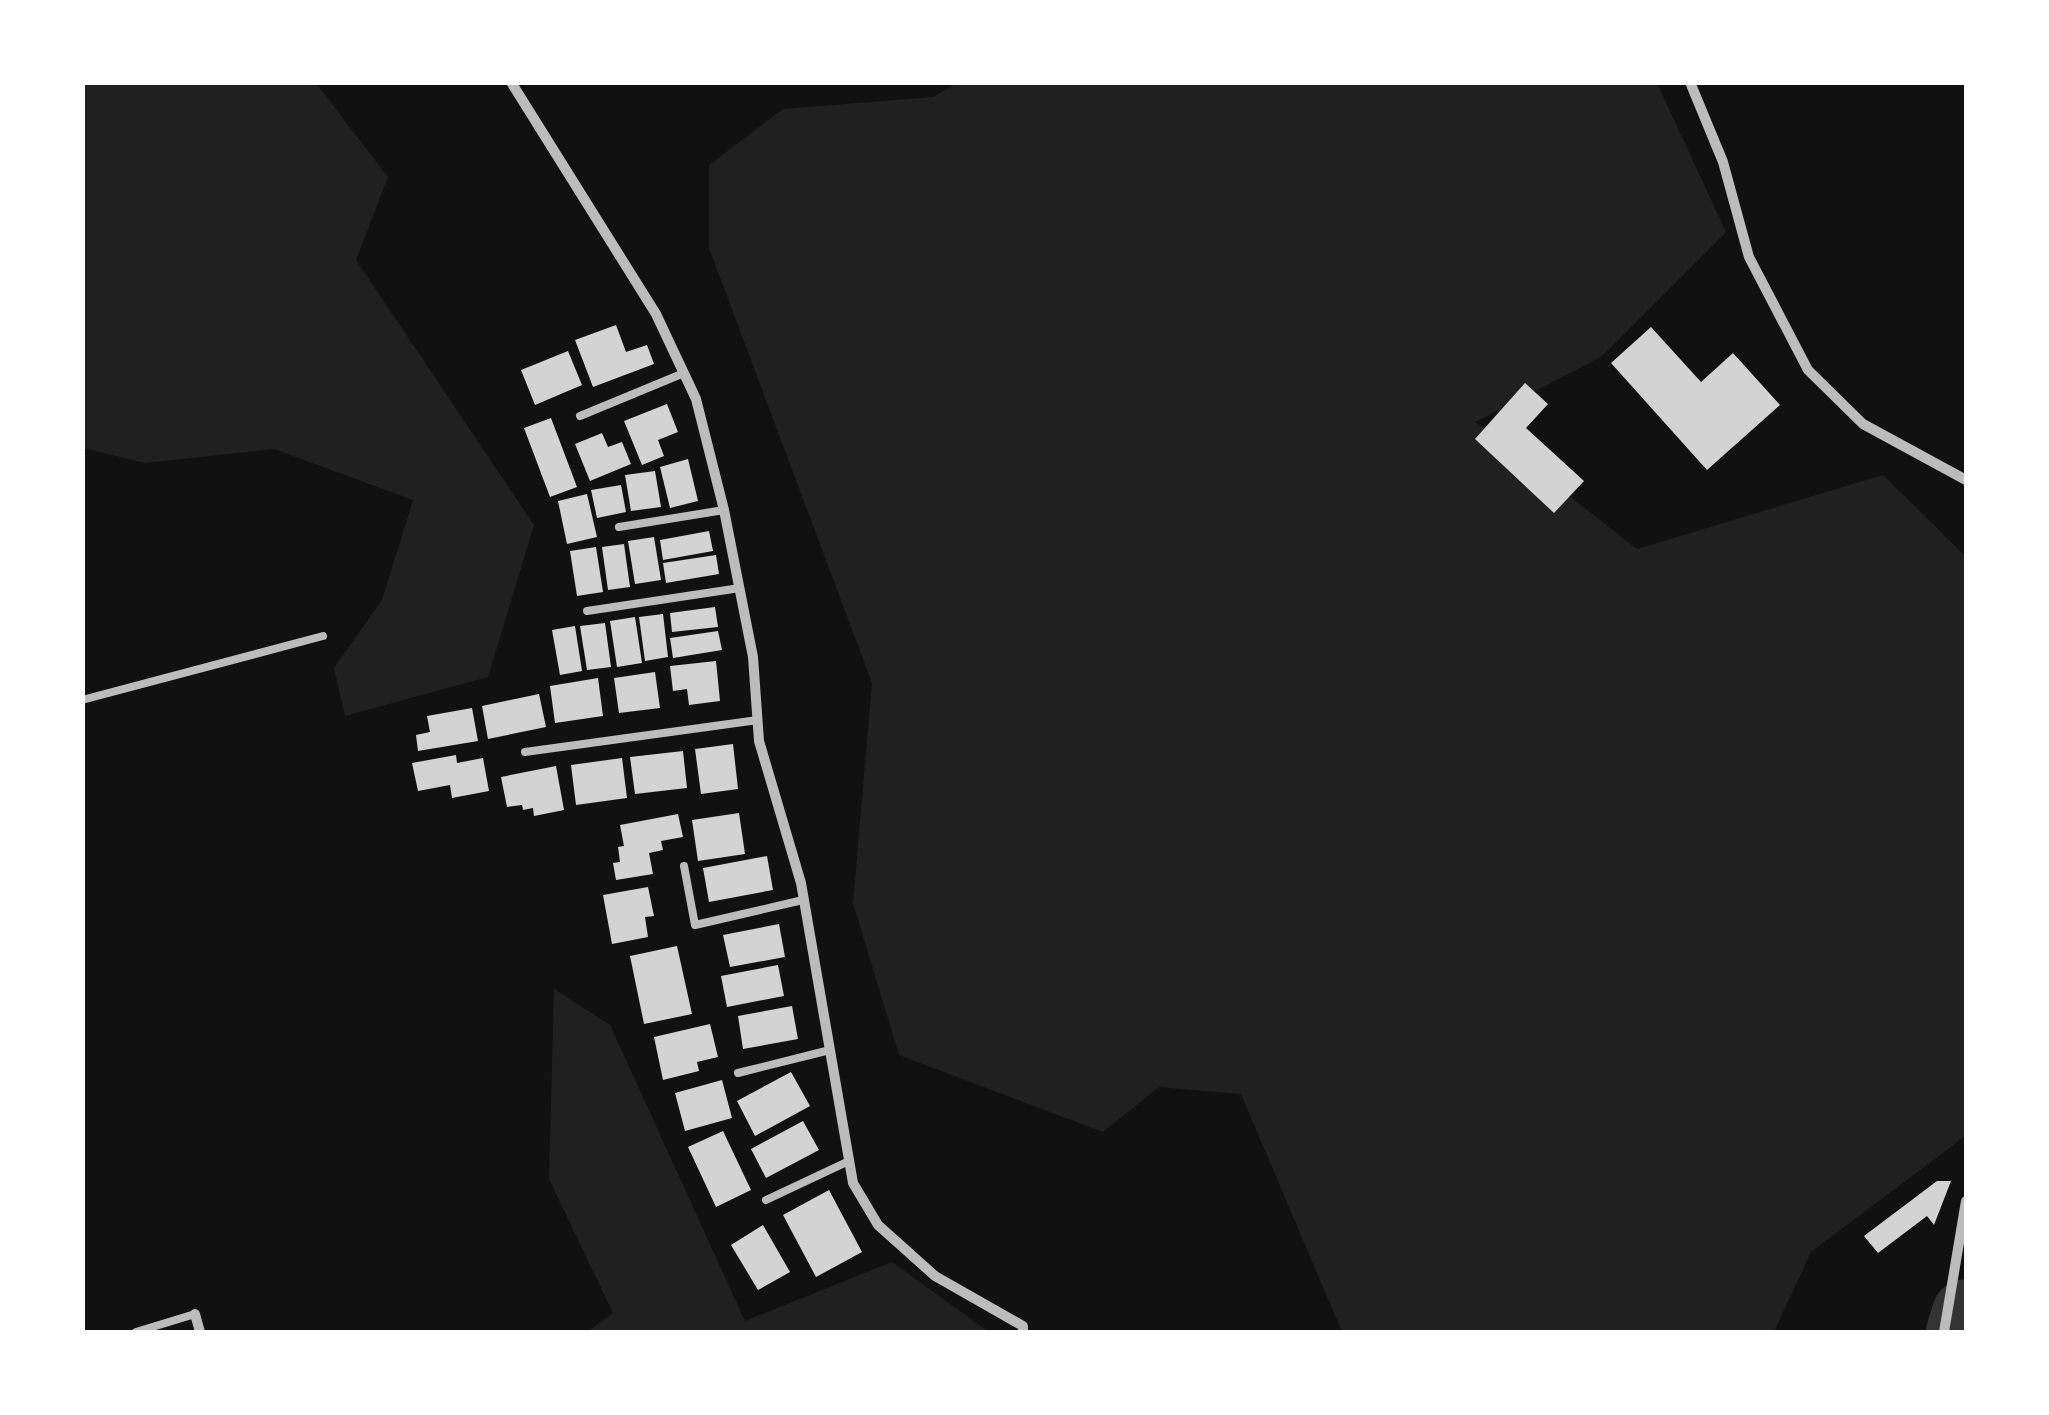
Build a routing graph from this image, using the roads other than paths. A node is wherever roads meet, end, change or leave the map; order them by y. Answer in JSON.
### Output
{"nodes":[{"id":1,"x":511,"y":82,"type":"edge"},
{"id":2,"x":1690,"y":82,"type":"edge"},
{"id":3,"x":684,"y":373,"type":"junction"},
{"id":4,"x":580,"y":416,"type":"dead end"},
{"id":5,"x":1966,"y":480,"type":"edge"},
{"id":6,"x":724,"y":510,"type":"junction"},
{"id":7,"x":618,"y":527,"type":"dead end"},
{"id":8,"x":740,"y":588,"type":"junction"},
{"id":9,"x":587,"y":612,"type":"dead end"},
{"id":10,"x":323,"y":636,"type":"dead end"},
{"id":11,"x":82,"y":700,"type":"edge"},
{"id":12,"x":758,"y":720,"type":"junction"},
{"id":13,"x":525,"y":752,"type":"dead end"},
{"id":14,"x":684,"y":866,"type":"dead end"},
{"id":15,"x":804,"y":900,"type":"junction"},
{"id":16,"x":830,"y":1050,"type":"junction"},
{"id":17,"x":738,"y":1074,"type":"dead end"},
{"id":18,"x":849,"y":1160,"type":"junction"},
{"id":19,"x":766,"y":1200,"type":"dead end"},
{"id":20,"x":1966,"y":1200,"type":"edge"},
{"id":21,"x":194,"y":1314,"type":"joint"},
{"id":22,"x":136,"y":1332,"type":"edge"},
{"id":23,"x":200,"y":1332,"type":"edge"},
{"id":24,"x":1023,"y":1332,"type":"edge"},
{"id":25,"x":1944,"y":1332,"type":"edge"}],
"edges":[{"from":1,"to":3,"type":"street"},
{"from":2,"to":5,"type":"street"},
{"from":3,"to":4,"type":"lane"},
{"from":3,"to":6,"type":"street"},
{"from":6,"to":7,"type":"lane"},
{"from":6,"to":8,"type":"street"},
{"from":8,"to":9,"type":"lane"},
{"from":8,"to":12,"type":"street"},
{"from":10,"to":11,"type":"lane"},
{"from":12,"to":13,"type":"lane"},
{"from":12,"to":15,"type":"street"},
{"from":14,"to":15,"type":"lane"},
{"from":15,"to":16,"type":"street"},
{"from":16,"to":17,"type":"lane"},
{"from":16,"to":18,"type":"street"},
{"from":18,"to":19,"type":"lane"},
{"from":18,"to":24,"type":"street"},
{"from":20,"to":25,"type":"street"},
{"from":21,"to":22,"type":"lane"},
{"from":21,"to":23,"type":"street"}]}
